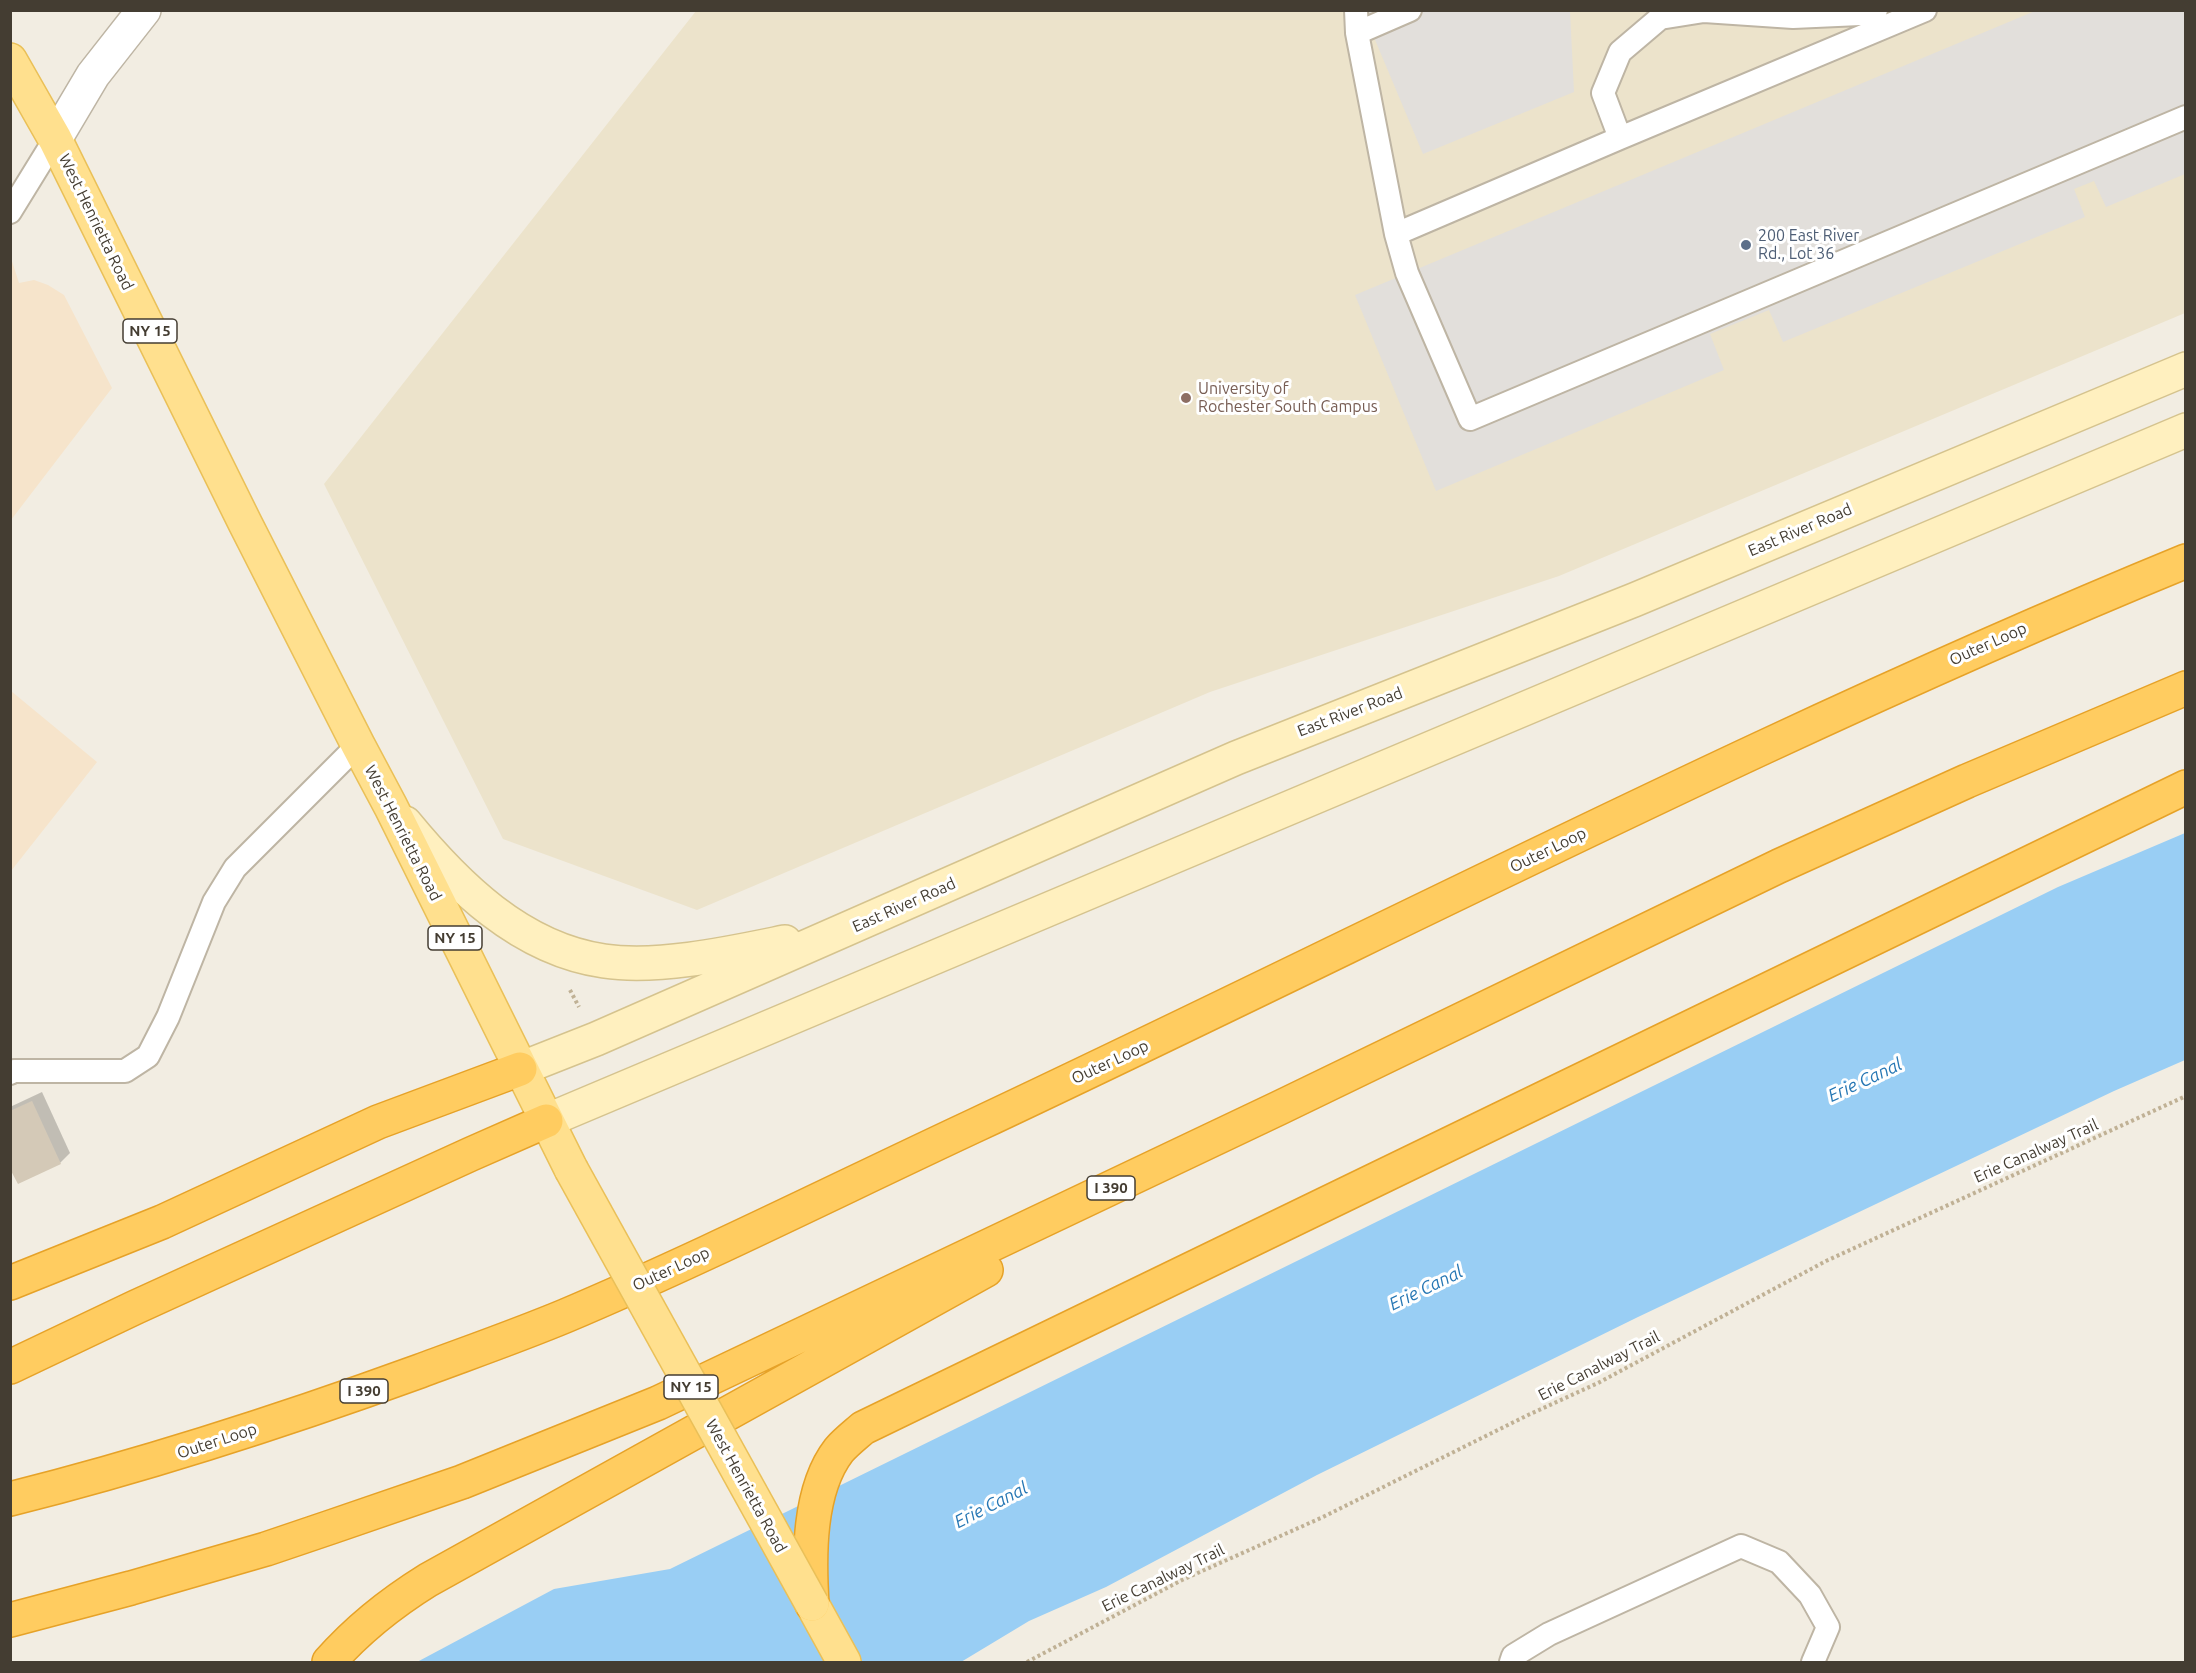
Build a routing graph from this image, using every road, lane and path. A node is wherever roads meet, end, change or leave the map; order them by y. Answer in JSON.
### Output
{"nodes":[{"id":1,"x":144,"y":10,"type":"edge"},
{"id":2,"x":1410,"y":10,"type":"edge"},
{"id":3,"x":1876,"y":10,"type":"edge"},
{"id":4,"x":1925,"y":10,"type":"edge"},
{"id":5,"x":1356,"y":22,"type":"edge"},
{"id":6,"x":10,"y":60,"type":"edge"},
{"id":7,"x":2186,"y":117,"type":"edge"},
{"id":8,"x":1620,"y":138,"type":"junction"},
{"id":9,"x":55,"y":139,"type":"junction"},
{"id":10,"x":10,"y":212,"type":"edge"},
{"id":11,"x":1396,"y":234,"type":"junction"},
{"id":12,"x":2186,"y":369,"type":"edge"},
{"id":13,"x":2186,"y":430,"type":"edge"},
{"id":14,"x":2186,"y":550,"type":"edge"},
{"id":15,"x":2186,"y":561,"type":"edge"},
{"id":16,"x":2064,"y":612,"type":"junction"},
{"id":17,"x":2186,"y":688,"type":"edge"},
{"id":18,"x":358,"y":746,"type":"junction"},
{"id":19,"x":2186,"y":787,"type":"edge"},
{"id":20,"x":391,"y":807,"type":"junction"},
{"id":21,"x":868,"y":920,"type":"junction"},
{"id":22,"x":520,"y":1069,"type":"junction"},
{"id":23,"x":10,"y":1073,"type":"edge"},
{"id":24,"x":2186,"y":1096,"type":"edge"},
{"id":25,"x":1279,"y":1108,"type":"junction"},
{"id":26,"x":546,"y":1121,"type":"junction"},
{"id":27,"x":10,"y":1283,"type":"edge"},
{"id":28,"x":10,"y":1367,"type":"edge"},
{"id":29,"x":10,"y":1499,"type":"edge"},
{"id":30,"x":812,"y":1605,"type":"junction"},
{"id":31,"x":10,"y":1620,"type":"edge"},
{"id":32,"x":329,"y":1662,"type":"edge"},
{"id":33,"x":844,"y":1662,"type":"edge"},
{"id":34,"x":1027,"y":1662,"type":"edge"},
{"id":35,"x":1511,"y":1662,"type":"edge"},
{"id":36,"x":1813,"y":1662,"type":"edge"}],
"edges":[{"from":1,"to":9,"type":"street"},
{"from":2,"to":5,"type":"lane"},
{"from":3,"to":8,"type":"lane"},
{"from":4,"to":8,"type":"lane"},
{"from":5,"to":11,"type":"lane"},
{"from":6,"to":9,"type":"main road","name":"West Henrietta Road","number":"NY 15"},
{"from":7,"to":11,"type":"lane"},
{"from":8,"to":11,"type":"lane"},
{"from":9,"to":10,"type":"lane"},
{"from":9,"to":18,"type":"main road","name":"West Henrietta Road","number":"NY 15"},
{"from":12,"to":21,"type":"street","name":"East River Road"},
{"from":13,"to":26,"type":"street"},
{"from":14,"to":16,"type":"highway"},
{"from":15,"to":16,"type":"highway","name":"Outer Loop","number":"I 390"},
{"from":16,"to":29,"type":"highway","name":"Outer Loop","number":"I 390"},
{"from":17,"to":25,"type":"highway","number":"I 390"},
{"from":18,"to":20,"type":"main road","name":"West Henrietta Road","number":"NY 15"},
{"from":18,"to":23,"type":"lane"},
{"from":19,"to":30,"type":"highway"},
{"from":20,"to":21,"type":"street"},
{"from":20,"to":22,"type":"main road","name":"West Henrietta Road","number":"NY 15"},
{"from":21,"to":22,"type":"street","name":"East River Road"},
{"from":22,"to":26,"type":"main road","name":"West Henrietta Road","number":"NY 15"},
{"from":22,"to":27,"type":"highway"},
{"from":24,"to":34,"type":"path","name":"Erie Canalway Trail"},
{"from":25,"to":31,"type":"highway","number":"I 390"},
{"from":25,"to":32,"type":"highway"},
{"from":26,"to":28,"type":"highway"},
{"from":26,"to":30,"type":"main road","name":"West Henrietta Road","number":"NY 15","bridge":true},
{"from":30,"to":33,"type":"main road","name":"West Henrietta Road","number":"NY 15"},
{"from":35,"to":36,"type":"lane"}]}
